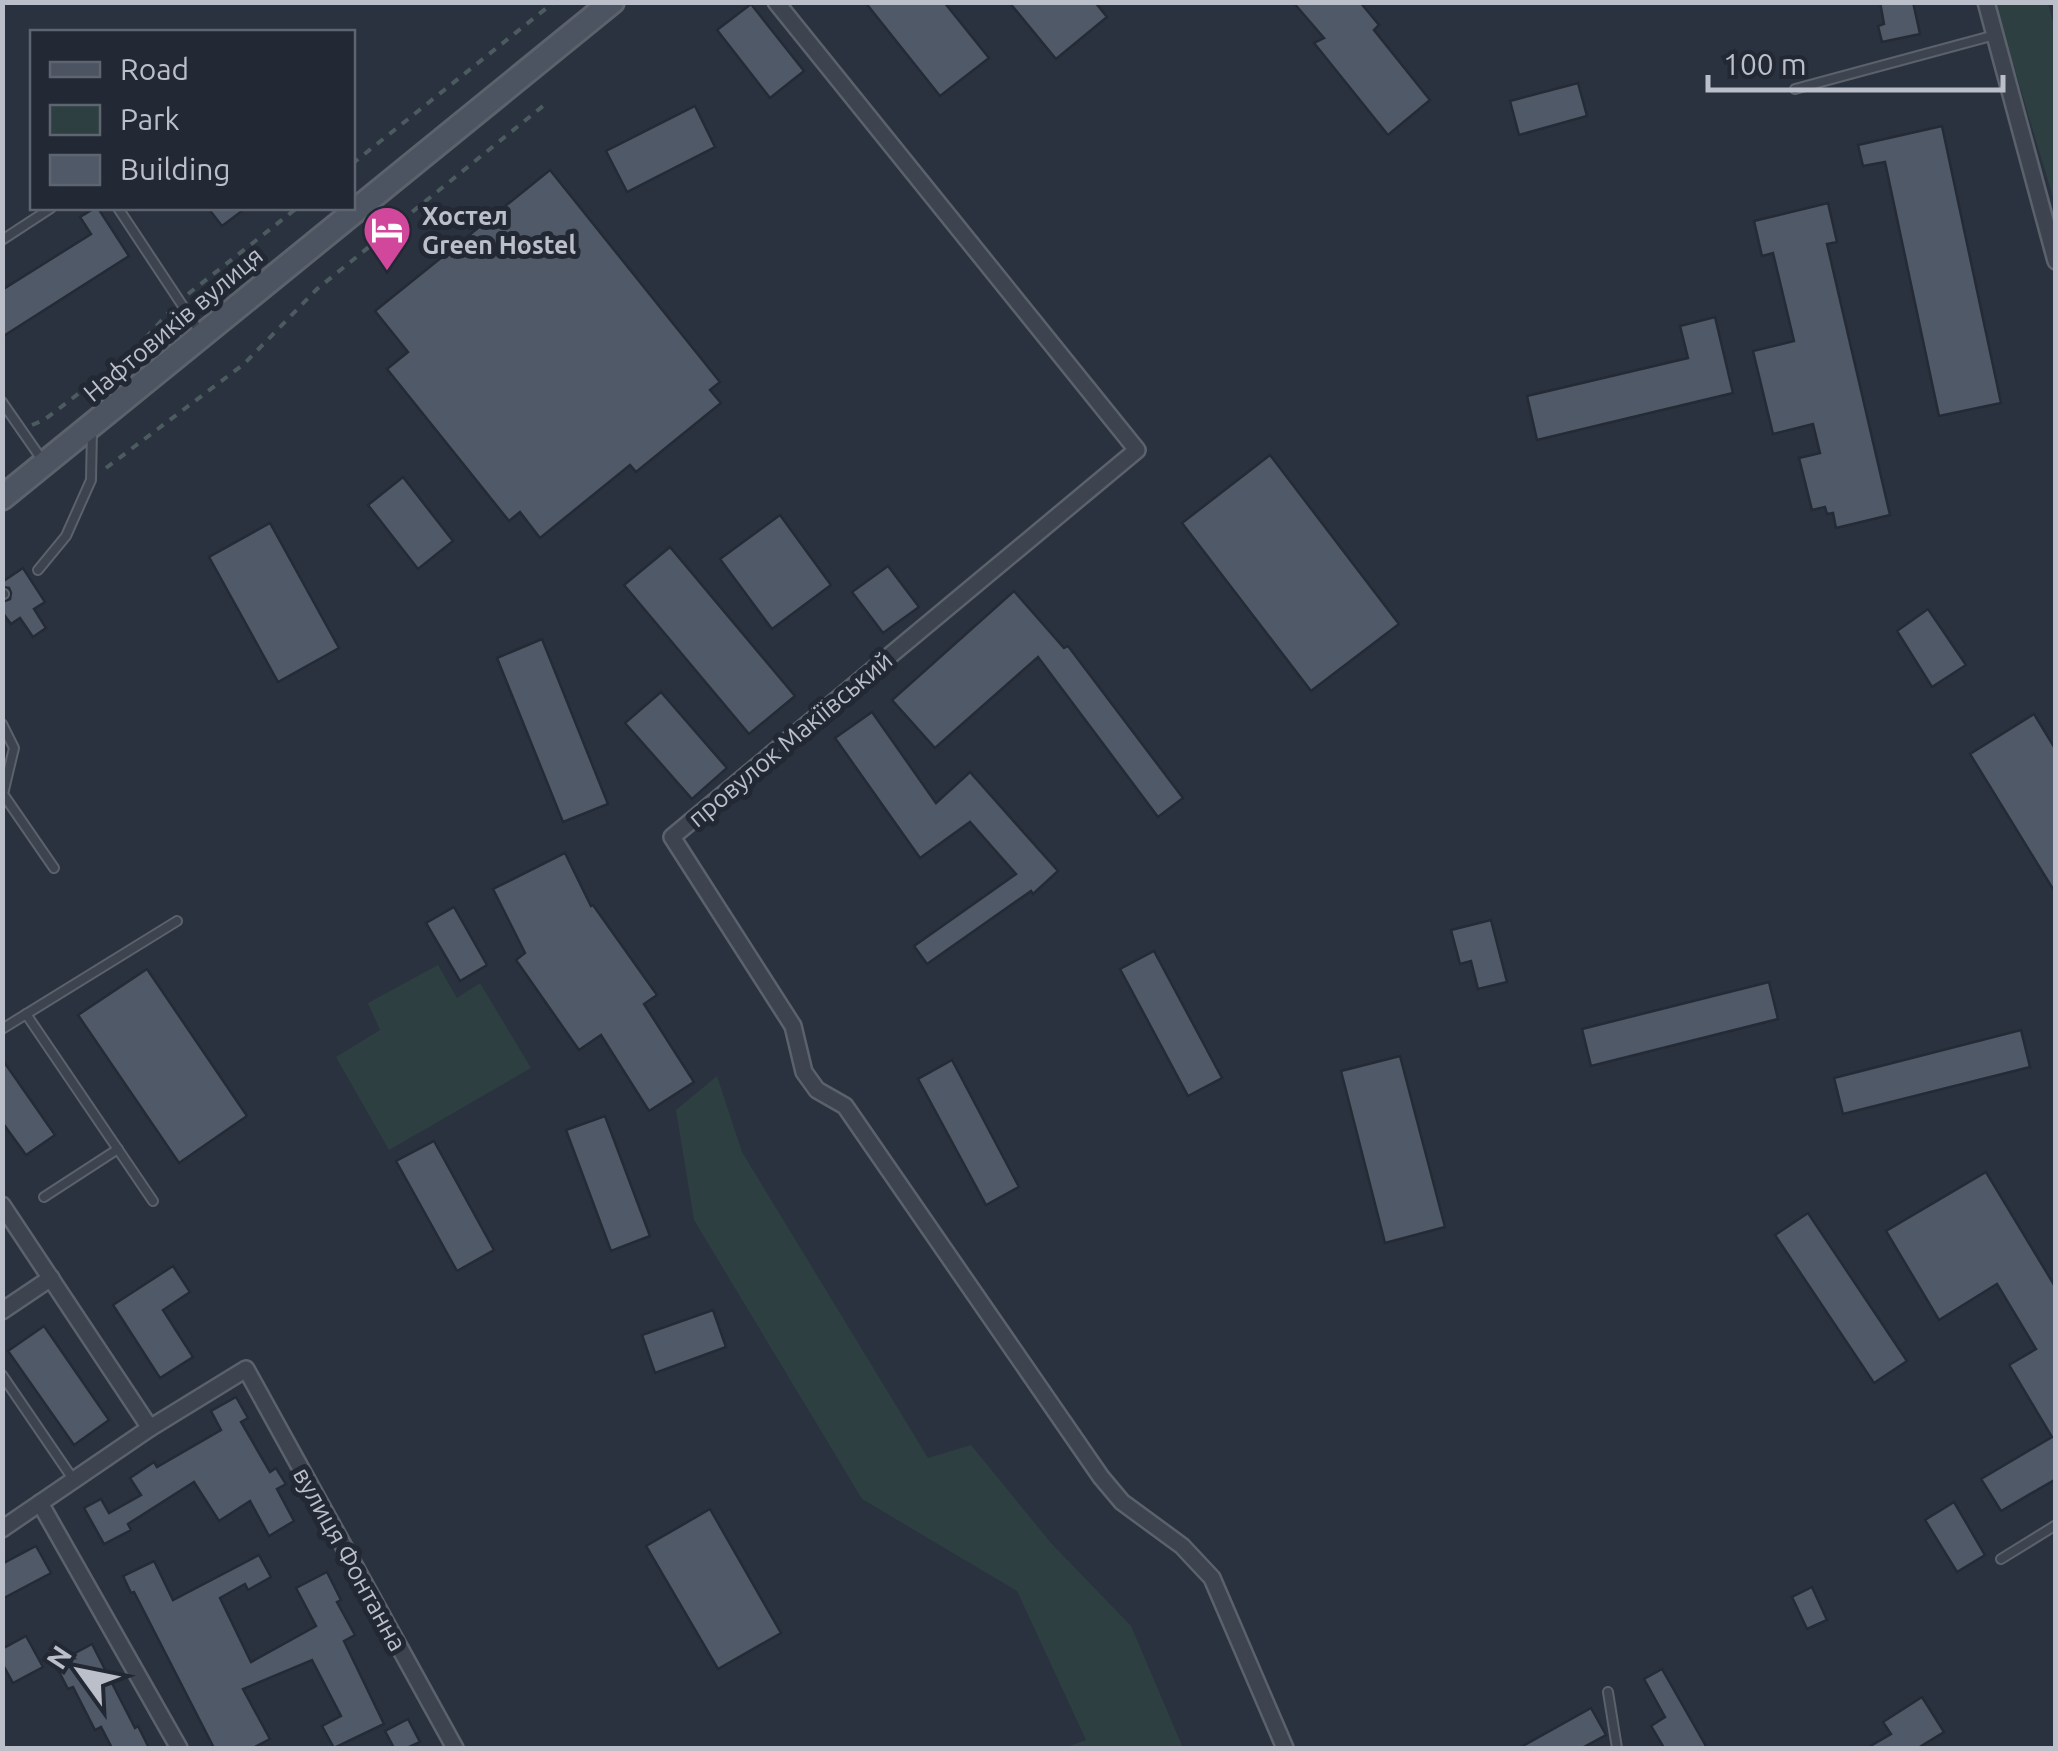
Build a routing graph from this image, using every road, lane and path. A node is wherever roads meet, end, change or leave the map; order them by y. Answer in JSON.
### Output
{"nodes":[{"id":1,"x":554,"y":2,"type":"edge"},
{"id":2,"x":612,"y":2,"type":"edge"},
{"id":3,"x":776,"y":2,"type":"edge"},
{"id":4,"x":1986,"y":2,"type":"edge"},
{"id":5,"x":1995,"y":36,"type":"junction"},
{"id":6,"x":1795,"y":89,"type":"dead end"},
{"id":7,"x":543,"y":106,"type":"dead end"},
{"id":8,"x":355,"y":162,"type":"edge"},
{"id":9,"x":48,"y":210,"type":"edge"},
{"id":10,"x":119,"y":210,"type":"edge"},
{"id":11,"x":294,"y":210,"type":"edge"},
{"id":12,"x":2,"y":240,"type":"edge"},
{"id":13,"x":2056,"y":261,"type":"edge"},
{"id":14,"x":180,"y":301,"type":"junction"},
{"id":15,"x":203,"y":336,"type":"junction"},
{"id":16,"x":2,"y":402,"type":"edge"},
{"id":17,"x":92,"y":428,"type":"junction"},
{"id":18,"x":21,"y":429,"type":"junction"},
{"id":19,"x":46,"y":464,"type":"junction"},
{"id":20,"x":90,"y":480,"type":"junction"},
{"id":21,"x":2,"y":498,"type":"edge"},
{"id":22,"x":38,"y":570,"type":"dead end"},
{"id":23,"x":2,"y":724,"type":"edge"},
{"id":24,"x":54,"y":868,"type":"dead end"},
{"id":25,"x":177,"y":921,"type":"dead end"},
{"id":26,"x":26,"y":1014,"type":"junction"},
{"id":27,"x":2,"y":1028,"type":"edge"},
{"id":28,"x":118,"y":1150,"type":"junction"},
{"id":29,"x":44,"y":1197,"type":"dead end"},
{"id":30,"x":153,"y":1201,"type":"dead end"},
{"id":31,"x":2,"y":1205,"type":"edge"},
{"id":32,"x":51,"y":1278,"type":"junction"},
{"id":33,"x":2,"y":1311,"type":"edge"},
{"id":34,"x":2,"y":1375,"type":"edge"},
{"id":35,"x":150,"y":1428,"type":"junction"},
{"id":36,"x":74,"y":1480,"type":"junction"},
{"id":37,"x":40,"y":1503,"type":"junction"},
{"id":38,"x":2056,"y":1525,"type":"edge"},
{"id":39,"x":2,"y":1529,"type":"edge"},
{"id":40,"x":2001,"y":1559,"type":"dead end"},
{"id":41,"x":1608,"y":1692,"type":"dead end"},
{"id":42,"x":179,"y":1748,"type":"edge"},
{"id":43,"x":455,"y":1748,"type":"edge"},
{"id":44,"x":1285,"y":1748,"type":"edge"},
{"id":45,"x":1616,"y":1748,"type":"edge"}],
"edges":[{"from":1,"to":8,"type":"path"},
{"from":2,"to":15,"type":"street","name":"Нафтовиків вулиця"},
{"from":3,"to":44,"type":"street","name":"провулок Макіївський"},
{"from":4,"to":5,"type":"street"},
{"from":5,"to":6,"type":"lane"},
{"from":5,"to":13,"type":"street"},
{"from":7,"to":20,"type":"path"},
{"from":9,"to":12,"type":"lane"},
{"from":10,"to":14,"type":"lane"},
{"from":11,"to":14,"type":"path"},
{"from":14,"to":15,"type":"lane"},
{"from":14,"to":18,"type":"path"},
{"from":15,"to":17,"type":"street","name":"Нафтовиків вулиця"},
{"from":16,"to":18,"type":"lane"},
{"from":17,"to":19,"type":"street","name":"Нафтовиків вулиця"},
{"from":17,"to":20,"type":"lane"},
{"from":18,"to":19,"type":"lane"},
{"from":19,"to":21,"type":"street","name":"Нафтовиків вулиця"},
{"from":20,"to":22,"type":"lane"},
{"from":23,"to":24,"type":"lane"},
{"from":25,"to":26,"type":"lane"},
{"from":26,"to":27,"type":"lane"},
{"from":26,"to":28,"type":"lane"},
{"from":28,"to":29,"type":"lane"},
{"from":28,"to":30,"type":"lane"},
{"from":31,"to":32,"type":"street"},
{"from":32,"to":33,"type":"street"},
{"from":32,"to":35,"type":"street"},
{"from":34,"to":36,"type":"lane"},
{"from":35,"to":36,"type":"street"},
{"from":35,"to":43,"type":"street","name":"вулиця Фонтанна"},
{"from":36,"to":37,"type":"street"},
{"from":37,"to":39,"type":"street"},
{"from":37,"to":42,"type":"street"},
{"from":38,"to":40,"type":"lane"},
{"from":41,"to":45,"type":"lane"}]}
